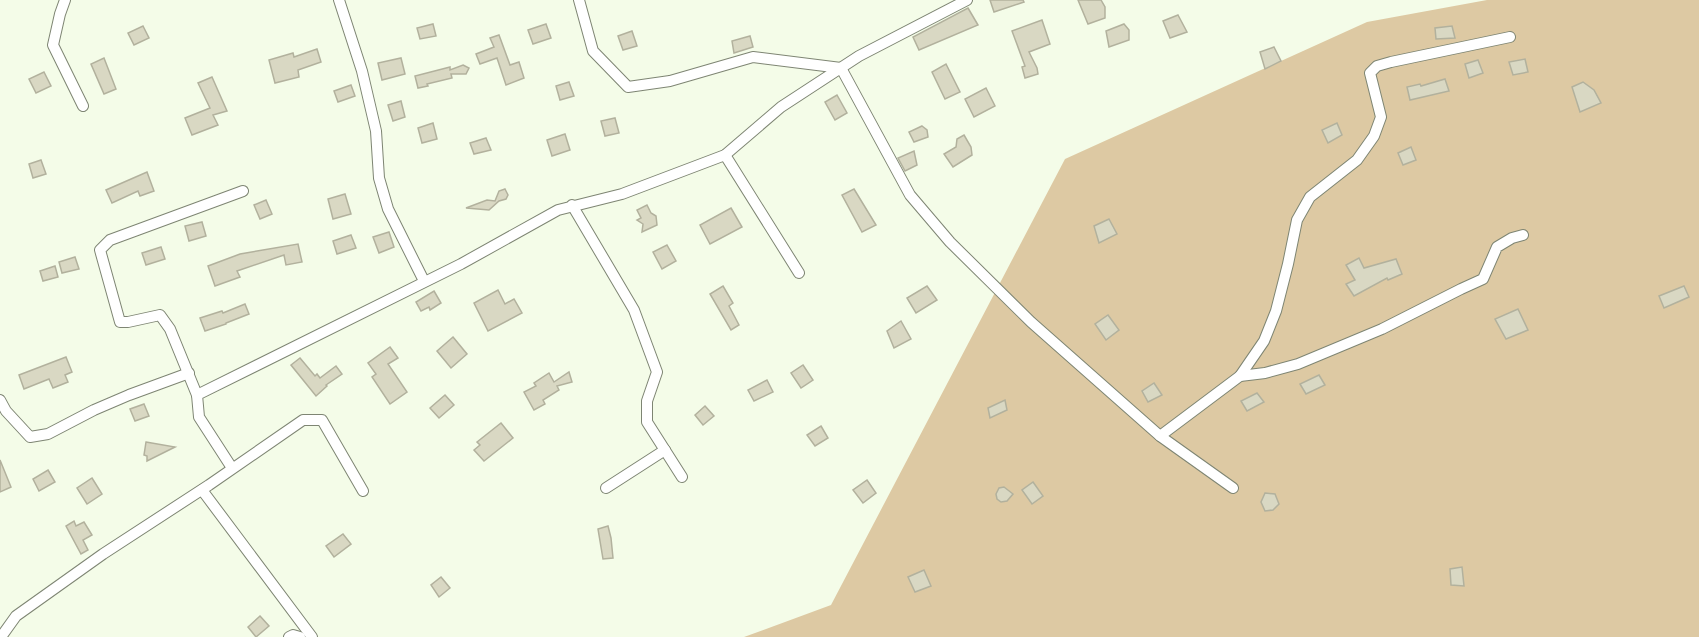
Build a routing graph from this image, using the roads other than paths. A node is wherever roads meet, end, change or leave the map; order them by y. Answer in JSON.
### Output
{"nodes":[{"id":1,"x":65,"y":0,"type":"edge"},
{"id":2,"x":339,"y":0,"type":"edge"},
{"id":3,"x":579,"y":0,"type":"edge"},
{"id":4,"x":967,"y":0,"type":"edge"},
{"id":5,"x":1510,"y":37,"type":"dead end"},
{"id":6,"x":841,"y":68,"type":"junction"},
{"id":7,"x":83,"y":106,"type":"dead end"},
{"id":8,"x":725,"y":155,"type":"junction"},
{"id":9,"x":243,"y":191,"type":"dead end"},
{"id":10,"x":573,"y":205,"type":"junction"},
{"id":11,"x":1523,"y":235,"type":"dead end"},
{"id":12,"x":799,"y":273,"type":"dead end"},
{"id":13,"x":424,"y":281,"type":"junction"},
{"id":14,"x":189,"y":374,"type":"junction"},
{"id":15,"x":1240,"y":376,"type":"junction"},
{"id":16,"x":197,"y":395,"type":"junction"},
{"id":17,"x":0,"y":400,"type":"edge"},
{"id":18,"x":1160,"y":436,"type":"junction"},
{"id":19,"x":665,"y":450,"type":"junction"},
{"id":20,"x":232,"y":468,"type":"junction"},
{"id":21,"x":682,"y":477,"type":"dead end"},
{"id":22,"x":606,"y":488,"type":"dead end"},
{"id":23,"x":1233,"y":488,"type":"dead end"},
{"id":24,"x":202,"y":490,"type":"junction"},
{"id":25,"x":363,"y":491,"type":"dead end"},
{"id":26,"x":1,"y":637,"type":"edge"},
{"id":27,"x":289,"y":637,"type":"edge"},
{"id":28,"x":300,"y":637,"type":"edge"},
{"id":29,"x":312,"y":637,"type":"edge"}],
"edges":[{"from":1,"to":7,"type":"street"},
{"from":2,"to":13,"type":"street"},
{"from":3,"to":6,"type":"street"},
{"from":4,"to":6,"type":"street"},
{"from":5,"to":15,"type":"street"},
{"from":6,"to":8,"type":"street"},
{"from":6,"to":18,"type":"street"},
{"from":8,"to":10,"type":"street"},
{"from":8,"to":12,"type":"street"},
{"from":9,"to":14,"type":"street"},
{"from":10,"to":13,"type":"street"},
{"from":10,"to":19,"type":"street"},
{"from":11,"to":15,"type":"street"},
{"from":13,"to":16,"type":"street"},
{"from":14,"to":16,"type":"street"},
{"from":14,"to":17,"type":"street"},
{"from":15,"to":18,"type":"street"},
{"from":16,"to":20,"type":"street"},
{"from":18,"to":23,"type":"street"},
{"from":19,"to":21,"type":"street"},
{"from":19,"to":22,"type":"street"},
{"from":20,"to":24,"type":"street"},
{"from":20,"to":25,"type":"street"},
{"from":24,"to":26,"type":"street"},
{"from":24,"to":29,"type":"street"},
{"from":27,"to":28,"type":"street"}]}
